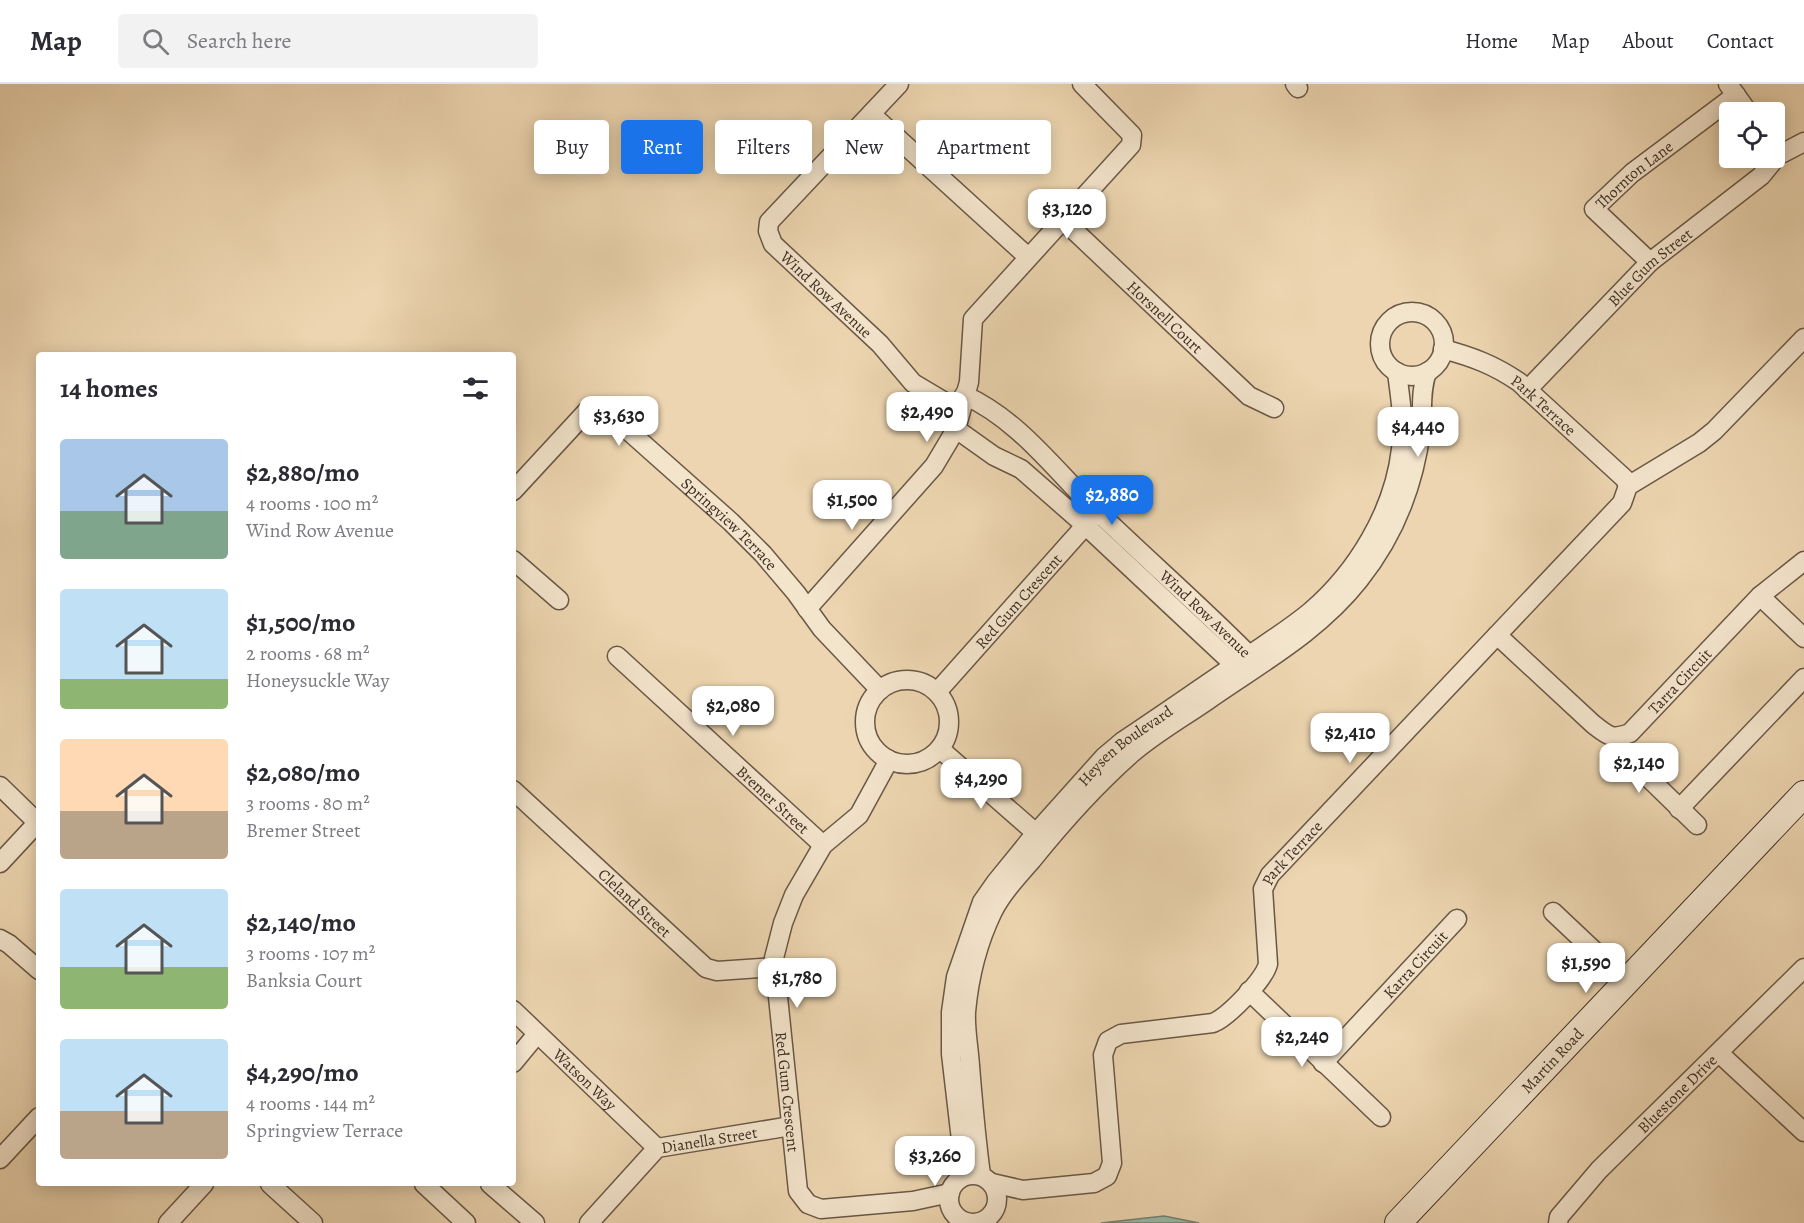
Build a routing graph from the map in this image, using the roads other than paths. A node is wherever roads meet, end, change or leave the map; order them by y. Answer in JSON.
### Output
{"nodes":[{"id":1,"x":899,"y":84,"type":"edge"},
{"id":2,"x":1082,"y":84,"type":"edge"},
{"id":3,"x":1732,"y":89,"type":"edge"},
{"id":4,"x":1741,"y":102,"type":"edge"},
{"id":5,"x":871,"y":114,"type":"junction"},
{"id":6,"x":1804,"y":142,"type":"edge"},
{"id":7,"x":1785,"y":152,"type":"edge"},
{"id":8,"x":1768,"y":168,"type":"edge"},
{"id":9,"x":1062,"y":219,"type":"junction"},
{"id":10,"x":1028,"y":257,"type":"junction"},
{"id":11,"x":1650,"y":262,"type":"junction"},
{"id":12,"x":1804,"y":338,"type":"edge"},
{"id":13,"x":1443,"y":349,"type":"junction"},
{"id":14,"x":1398,"y":372,"type":"junction"},
{"id":15,"x":1427,"y":372,"type":"junction"},
{"id":16,"x":1527,"y":390,"type":"junction"},
{"id":17,"x":962,"y":403,"type":"junction"},
{"id":18,"x":1274,"y":408,"type":"dead end"},
{"id":19,"x":956,"y":429,"type":"junction"},
{"id":20,"x":1628,"y":486,"type":"junction"},
{"id":21,"x":516,"y":488,"type":"edge"},
{"id":22,"x":1098,"y":512,"type":"junction"},
{"id":23,"x":1085,"y":525,"type":"junction"},
{"id":24,"x":1804,"y":561,"type":"edge"},
{"id":25,"x":516,"y":563,"type":"edge"},
{"id":26,"x":1760,"y":596,"type":"junction"},
{"id":27,"x":558,"y":600,"type":"dead end"},
{"id":28,"x":807,"y":609,"type":"junction"},
{"id":29,"x":1497,"y":635,"type":"junction"},
{"id":30,"x":1804,"y":638,"type":"edge"},
{"id":31,"x":617,"y":656,"type":"dead end"},
{"id":32,"x":1247,"y":665,"type":"junction"},
{"id":33,"x":1804,"y":678,"type":"edge"},
{"id":34,"x":880,"y":690,"type":"junction"},
{"id":35,"x":938,"y":692,"type":"junction"},
{"id":36,"x":1617,"y":738,"type":"junction"},
{"id":37,"x":940,"y":749,"type":"junction"},
{"id":38,"x":889,"y":760,"type":"junction"},
{"id":39,"x":0,"y":786,"type":"edge"},
{"id":40,"x":516,"y":793,"type":"edge"},
{"id":41,"x":1804,"y":794,"type":"edge"},
{"id":42,"x":1679,"y":808,"type":"junction"},
{"id":43,"x":36,"y":820,"type":"edge"},
{"id":44,"x":36,"y":824,"type":"edge"},
{"id":45,"x":1697,"y":825,"type":"dead end"},
{"id":46,"x":1041,"y":838,"type":"junction"},
{"id":47,"x":823,"y":845,"type":"junction"},
{"id":48,"x":0,"y":863,"type":"edge"},
{"id":49,"x":1553,"y":912,"type":"dead end"},
{"id":50,"x":1457,"y":919,"type":"dead end"},
{"id":51,"x":0,"y":939,"type":"edge"},
{"id":52,"x":1606,"y":962,"type":"dead end"},
{"id":53,"x":36,"y":967,"type":"edge"},
{"id":54,"x":775,"y":967,"type":"junction"},
{"id":55,"x":1804,"y":968,"type":"edge"},
{"id":56,"x":1249,"y":991,"type":"junction"},
{"id":57,"x":516,"y":1014,"type":"edge"},
{"id":58,"x":537,"y":1034,"type":"junction"},
{"id":59,"x":1719,"y":1053,"type":"junction"},
{"id":60,"x":516,"y":1059,"type":"edge"},
{"id":61,"x":1323,"y":1063,"type":"junction"},
{"id":62,"x":1381,"y":1117,"type":"dead end"},
{"id":63,"x":36,"y":1120,"type":"edge"},
{"id":64,"x":791,"y":1126,"type":"junction"},
{"id":65,"x":1804,"y":1132,"type":"edge"},
{"id":66,"x":657,"y":1148,"type":"junction"},
{"id":67,"x":0,"y":1159,"type":"edge"},
{"id":68,"x":986,"y":1179,"type":"junction"},
{"id":69,"x":202,"y":1186,"type":"edge"},
{"id":70,"x":272,"y":1186,"type":"edge"},
{"id":71,"x":426,"y":1186,"type":"edge"},
{"id":72,"x":492,"y":1186,"type":"edge"},
{"id":73,"x":1023,"y":1190,"type":"junction"},
{"id":74,"x":957,"y":1205,"type":"edge"},
{"id":75,"x":997,"y":1205,"type":"junction"},
{"id":76,"x":983,"y":1222,"type":"edge"},
{"id":77,"x":168,"y":1223,"type":"edge"},
{"id":78,"x":313,"y":1223,"type":"edge"},
{"id":79,"x":466,"y":1223,"type":"edge"},
{"id":80,"x":535,"y":1223,"type":"edge"},
{"id":81,"x":589,"y":1223,"type":"edge"},
{"id":82,"x":1398,"y":1223,"type":"edge"},
{"id":83,"x":1558,"y":1223,"type":"edge"}],
"edges":[{"from":1,"to":5,"type":"street","name":"Wind Row Avenue"},
{"from":2,"to":9,"type":"street"},
{"from":3,"to":4,"type":"street"},
{"from":3,"to":11,"type":"street","name":"Thornton Lane"},
{"from":5,"to":10,"type":"street"},
{"from":5,"to":17,"type":"street","name":"Wind Row Avenue"},
{"from":6,"to":7,"type":"street"},
{"from":8,"to":11,"type":"street","name":"Blue Gum Street"},
{"from":9,"to":10,"type":"street"},
{"from":9,"to":18,"type":"street","name":"Horsnell Court"},
{"from":10,"to":17,"type":"street"},
{"from":11,"to":16,"type":"street","name":"Blue Gum Street"},
{"from":12,"to":20,"type":"street","name":"Park Terrace"},
{"from":13,"to":14,"type":"street"},
{"from":13,"to":15,"type":"street"},
{"from":13,"to":16,"type":"street","name":"Park Terrace"},
{"from":14,"to":15,"type":"street"},
{"from":14,"to":32,"type":"street","name":"Heysen Boulevard"},
{"from":15,"to":32,"type":"street","name":"Heysen Boulevard"},
{"from":16,"to":20,"type":"street","name":"Park Terrace"},
{"from":17,"to":19,"type":"street"},
{"from":17,"to":22,"type":"street","name":"Wind Row Avenue"},
{"from":19,"to":23,"type":"street","name":"Wind Row Avenue"},
{"from":19,"to":28,"type":"street"},
{"from":20,"to":29,"type":"street","name":"Park Terrace"},
{"from":21,"to":28,"type":"street","name":"Springview Terrace"},
{"from":22,"to":23,"type":"street","name":"Red Gum Crescent"},
{"from":22,"to":32,"type":"street","name":"Wind Row Avenue"},
{"from":23,"to":32,"type":"street","name":"Wind Row Avenue"},
{"from":23,"to":35,"type":"street","name":"Red Gum Crescent"},
{"from":24,"to":26,"type":"street","name":"Tarra Circuit"},
{"from":25,"to":27,"type":"street"},
{"from":26,"to":30,"type":"street"},
{"from":26,"to":36,"type":"street","name":"Tarra Circuit"},
{"from":28,"to":34,"type":"street","name":"Springview Terrace"},
{"from":29,"to":36,"type":"street"},
{"from":29,"to":56,"type":"street","name":"Park Terrace"},
{"from":31,"to":47,"type":"street","name":"Bremer Street"},
{"from":32,"to":46,"type":"street","name":"Heysen Boulevard"},
{"from":33,"to":42,"type":"street"},
{"from":34,"to":35,"type":"street"},
{"from":34,"to":38,"type":"street"},
{"from":35,"to":37,"type":"street"},
{"from":36,"to":42,"type":"street"},
{"from":37,"to":38,"type":"street"},
{"from":37,"to":46,"type":"street"},
{"from":38,"to":47,"type":"street","name":"Red Gum Crescent"},
{"from":39,"to":43,"type":"street"},
{"from":40,"to":54,"type":"street","name":"Cleland Street"},
{"from":41,"to":82,"type":"street","name":"Martin Road"},
{"from":42,"to":45,"type":"street"},
{"from":44,"to":48,"type":"street"},
{"from":46,"to":68,"type":"street","name":"Heysen Boulevard"},
{"from":46,"to":74,"type":"street","name":"Heysen Boulevard"},
{"from":47,"to":54,"type":"street","name":"Red Gum Crescent"},
{"from":49,"to":52,"type":"street"},
{"from":50,"to":61,"type":"street","name":"Karra Circuit"},
{"from":51,"to":53,"type":"street"},
{"from":54,"to":64,"type":"street","name":"Red Gum Crescent"},
{"from":55,"to":59,"type":"street","name":"Bluestone Drive"},
{"from":56,"to":61,"type":"street"},
{"from":56,"to":73,"type":"street","name":"Park Terrace"},
{"from":57,"to":58,"type":"street","name":"Watson Way"},
{"from":58,"to":60,"type":"street"},
{"from":58,"to":66,"type":"street","name":"Watson Way"},
{"from":59,"to":65,"type":"street"},
{"from":59,"to":83,"type":"street","name":"Bluestone Drive"},
{"from":61,"to":62,"type":"street"},
{"from":63,"to":67,"type":"street"},
{"from":64,"to":66,"type":"street","name":"Dianella Street"},
{"from":64,"to":74,"type":"street","name":"Red Gum Crescent"},
{"from":66,"to":81,"type":"street","name":"Dianella Street"},
{"from":68,"to":73,"type":"street"},
{"from":68,"to":74,"type":"street"},
{"from":68,"to":75,"type":"street"},
{"from":69,"to":77,"type":"street"},
{"from":70,"to":78,"type":"street"},
{"from":71,"to":79,"type":"street"},
{"from":72,"to":80,"type":"street"},
{"from":73,"to":75,"type":"street"},
{"from":74,"to":76,"type":"street"},
{"from":75,"to":76,"type":"street"}]}
